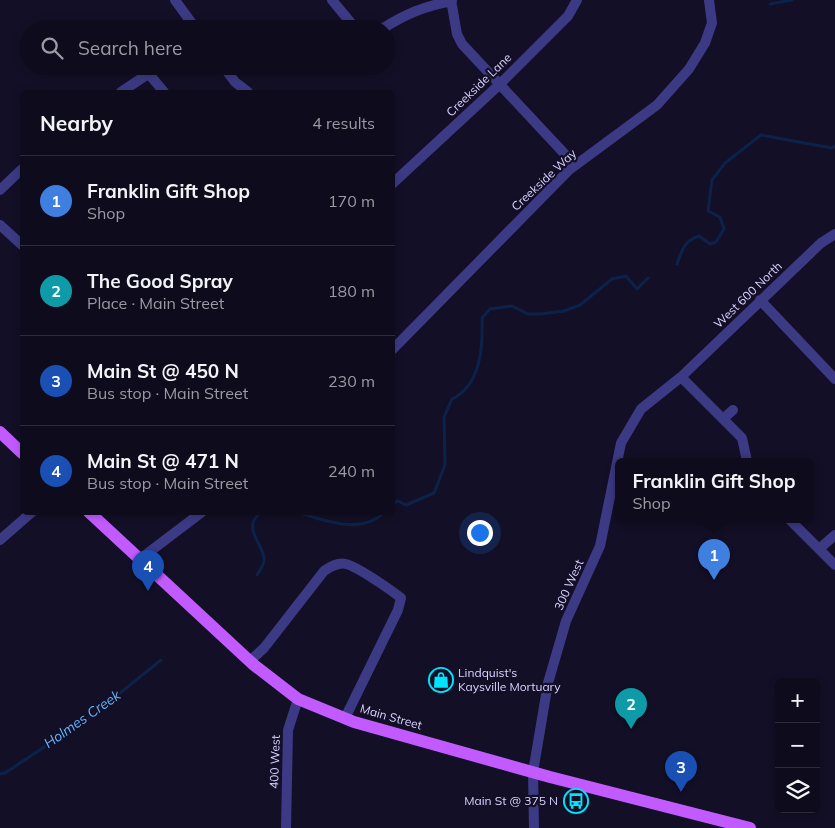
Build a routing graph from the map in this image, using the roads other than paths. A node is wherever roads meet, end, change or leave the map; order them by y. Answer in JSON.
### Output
{"nodes":[{"id":1,"x":175,"y":0,"type":"edge"},
{"id":2,"x":332,"y":0,"type":"edge"},
{"id":3,"x":577,"y":0,"type":"edge"},
{"id":4,"x":709,"y":0,"type":"edge"},
{"id":5,"x":452,"y":1,"type":"edge"},
{"id":6,"x":189,"y":20,"type":"edge"},
{"id":7,"x":349,"y":20,"type":"edge"},
{"id":8,"x":395,"y":21,"type":"edge"},
{"id":9,"x":147,"y":75,"type":"edge"},
{"id":10,"x":150,"y":75,"type":"edge"},
{"id":11,"x":230,"y":75,"type":"edge"},
{"id":12,"x":499,"y":85,"type":"junction"},
{"id":13,"x":124,"y":90,"type":"edge"},
{"id":14,"x":162,"y":90,"type":"edge"},
{"id":15,"x":245,"y":90,"type":"edge"},
{"id":16,"x":575,"y":165,"type":"junction"},
{"id":17,"x":20,"y":171,"type":"edge"},
{"id":18,"x":395,"y":181,"type":"edge"},
{"id":19,"x":0,"y":190,"type":"edge"},
{"id":20,"x":0,"y":225,"type":"edge"},
{"id":21,"x":835,"y":234,"type":"edge"},
{"id":22,"x":20,"y":243,"type":"edge"},
{"id":23,"x":760,"y":300,"type":"junction"},
{"id":24,"x":395,"y":347,"type":"edge"},
{"id":25,"x":681,"y":378,"type":"junction"},
{"id":26,"x":835,"y":379,"type":"edge"},
{"id":27,"x":733,"y":410,"type":"dead end"},
{"id":28,"x":723,"y":419,"type":"junction"},
{"id":29,"x":0,"y":432,"type":"edge"},
{"id":30,"x":20,"y":450,"type":"edge"},
{"id":31,"x":618,"y":458,"type":"edge"},
{"id":32,"x":746,"y":458,"type":"edge"},
{"id":33,"x":615,"y":472,"type":"edge"},
{"id":34,"x":29,"y":515,"type":"edge"},
{"id":35,"x":92,"y":515,"type":"edge"},
{"id":36,"x":198,"y":515,"type":"edge"},
{"id":37,"x":793,"y":523,"type":"edge"},
{"id":38,"x":835,"y":535,"type":"edge"},
{"id":39,"x":0,"y":540,"type":"edge"},
{"id":40,"x":819,"y":549,"type":"junction"},
{"id":41,"x":140,"y":559,"type":"junction"},
{"id":42,"x":835,"y":565,"type":"edge"},
{"id":43,"x":250,"y":661,"type":"junction"},
{"id":44,"x":298,"y":699,"type":"junction"},
{"id":45,"x":345,"y":718,"type":"junction"},
{"id":46,"x":533,"y":772,"type":"junction"},
{"id":47,"x":286,"y":828,"type":"edge"},
{"id":48,"x":534,"y":828,"type":"edge"},
{"id":49,"x":750,"y":828,"type":"edge"}],
"edges":[{"from":1,"to":6,"type":"street"},
{"from":2,"to":7,"type":"street"},
{"from":3,"to":12,"type":"street","name":"Creekside Lane"},
{"from":4,"to":16,"type":"street","name":"Creekside Way"},
{"from":5,"to":8,"type":"street"},
{"from":5,"to":12,"type":"street"},
{"from":9,"to":13,"type":"street"},
{"from":10,"to":14,"type":"street"},
{"from":11,"to":15,"type":"street"},
{"from":12,"to":16,"type":"street"},
{"from":12,"to":18,"type":"street","name":"Creekside Lane"},
{"from":16,"to":24,"type":"street","name":"Creekside Way"},
{"from":17,"to":19,"type":"street"},
{"from":20,"to":22,"type":"street"},
{"from":21,"to":23,"type":"street","name":"West 600 North"},
{"from":23,"to":25,"type":"street","name":"West 600 North"},
{"from":23,"to":26,"type":"street"},
{"from":25,"to":28,"type":"street"},
{"from":25,"to":31,"type":"street","name":"300 West"},
{"from":27,"to":28,"type":"street"},
{"from":28,"to":32,"type":"street"},
{"from":29,"to":30,"type":"main road"},
{"from":33,"to":46,"type":"street","name":"300 West"},
{"from":34,"to":39,"type":"street"},
{"from":35,"to":41,"type":"main road","name":"Main Street"},
{"from":36,"to":41,"type":"street"},
{"from":37,"to":40,"type":"street"},
{"from":38,"to":40,"type":"street"},
{"from":40,"to":42,"type":"street"},
{"from":41,"to":43,"type":"main road","name":"Main Street"},
{"from":43,"to":44,"type":"main road","name":"Main Street"},
{"from":43,"to":45,"type":"street"},
{"from":44,"to":45,"type":"main road","name":"Main Street"},
{"from":44,"to":47,"type":"street","name":"400 West"},
{"from":45,"to":46,"type":"main road","name":"Main Street"},
{"from":46,"to":48,"type":"street","name":"300 West"},
{"from":46,"to":49,"type":"main road","name":"Main Street"}]}
